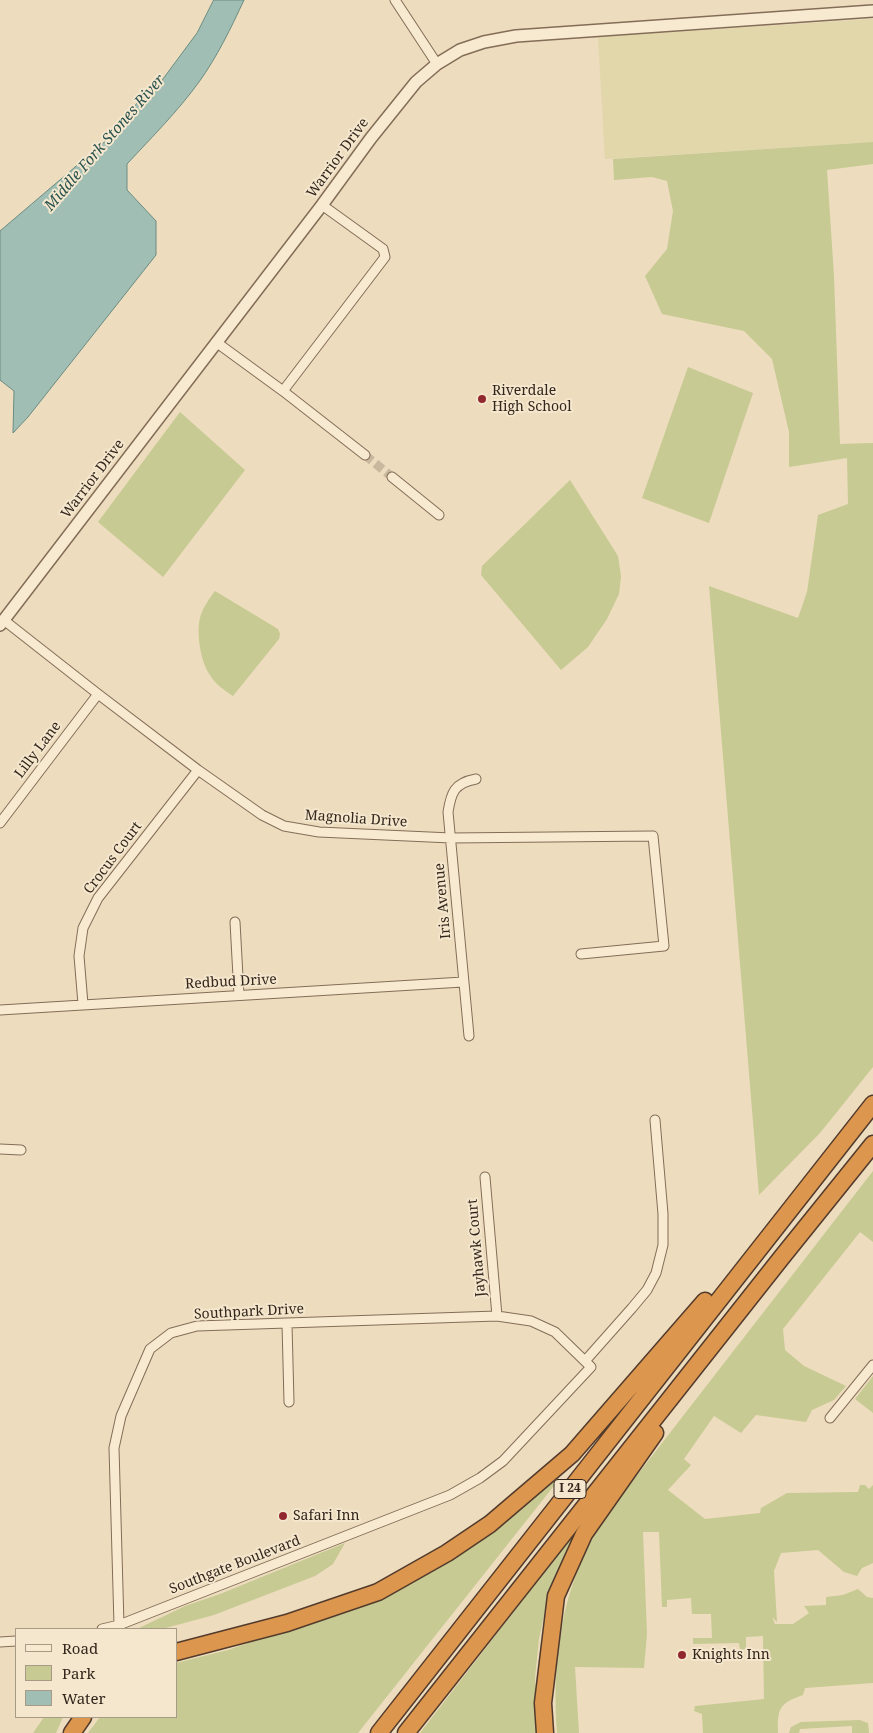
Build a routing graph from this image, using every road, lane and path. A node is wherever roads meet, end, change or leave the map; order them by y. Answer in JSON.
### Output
{"nodes":[{"id":1,"x":395,"y":0,"type":"edge"},
{"id":2,"x":873,"y":11,"type":"edge"},
{"id":3,"x":437,"y":64,"type":"junction"},
{"id":4,"x":322,"y":206,"type":"junction"},
{"id":5,"x":216,"y":342,"type":"junction"},
{"id":6,"x":283,"y":391,"type":"junction"},
{"id":7,"x":365,"y":456,"type":"tunnel mouth"},
{"id":8,"x":392,"y":477,"type":"tunnel mouth"},
{"id":9,"x":439,"y":515,"type":"dead end"},
{"id":10,"x":2,"y":623,"type":"edge"},
{"id":11,"x":98,"y":694,"type":"junction"},
{"id":12,"x":198,"y":770,"type":"junction"},
{"id":13,"x":476,"y":780,"type":"dead end"},
{"id":14,"x":0,"y":823,"type":"edge"},
{"id":15,"x":451,"y":838,"type":"junction"},
{"id":16,"x":235,"y":922,"type":"dead end"},
{"id":17,"x":581,"y":954,"type":"dead end"},
{"id":18,"x":463,"y":982,"type":"junction"},
{"id":19,"x":239,"y":995,"type":"junction"},
{"id":20,"x":82,"y":1004,"type":"junction"},
{"id":21,"x":0,"y":1010,"type":"edge"},
{"id":22,"x":469,"y":1036,"type":"dead end"},
{"id":23,"x":873,"y":1104,"type":"edge"},
{"id":24,"x":654,"y":1120,"type":"dead end"},
{"id":25,"x":873,"y":1144,"type":"edge"},
{"id":26,"x":0,"y":1149,"type":"edge"},
{"id":27,"x":21,"y":1150,"type":"dead end"},
{"id":28,"x":485,"y":1177,"type":"dead end"},
{"id":29,"x":762,"y":1246,"type":"junction"},
{"id":30,"x":782,"y":1256,"type":"junction"},
{"id":31,"x":498,"y":1316,"type":"junction"},
{"id":32,"x":287,"y":1324,"type":"junction"},
{"id":33,"x":588,"y":1364,"type":"junction"},
{"id":34,"x":873,"y":1365,"type":"edge"},
{"id":35,"x":289,"y":1402,"type":"dead end"},
{"id":36,"x":830,"y":1418,"type":"dead end"},
{"id":37,"x":119,"y":1625,"type":"junction"},
{"id":38,"x":106,"y":1628,"type":"edge"},
{"id":39,"x":15,"y":1641,"type":"edge"},
{"id":40,"x":0,"y":1642,"type":"edge"},
{"id":41,"x":178,"y":1651,"type":"edge"},
{"id":42,"x":82,"y":1718,"type":"edge"},
{"id":43,"x":72,"y":1733,"type":"edge"},
{"id":44,"x":379,"y":1733,"type":"edge"},
{"id":45,"x":406,"y":1733,"type":"edge"},
{"id":46,"x":545,"y":1733,"type":"edge"}],
"edges":[{"from":1,"to":3,"type":"street"},
{"from":2,"to":3,"type":"street","name":"Warrior Drive"},
{"from":3,"to":4,"type":"street","name":"Warrior Drive"},
{"from":4,"to":5,"type":"street","name":"Warrior Drive"},
{"from":4,"to":6,"type":"street"},
{"from":5,"to":6,"type":"street"},
{"from":5,"to":10,"type":"street","name":"Warrior Drive"},
{"from":6,"to":7,"type":"street"},
{"from":8,"to":9,"type":"street"},
{"from":10,"to":11,"type":"street","name":"Magnolia Drive"},
{"from":11,"to":12,"type":"street","name":"Magnolia Drive"},
{"from":11,"to":14,"type":"street","name":"Lilly Lane"},
{"from":12,"to":15,"type":"street","name":"Magnolia Drive"},
{"from":12,"to":20,"type":"street","name":"Crocus Court"},
{"from":13,"to":15,"type":"street","name":"Iris Avenue"},
{"from":15,"to":17,"type":"street","name":"Magnolia Drive"},
{"from":15,"to":18,"type":"street","name":"Iris Avenue"},
{"from":16,"to":19,"type":"street"},
{"from":18,"to":19,"type":"street","name":"Redbud Drive"},
{"from":18,"to":22,"type":"street","name":"Iris Avenue"},
{"from":19,"to":20,"type":"street","name":"Redbud Drive"},
{"from":20,"to":21,"type":"street","name":"Redbud Drive"},
{"from":23,"to":29,"type":"highway","number":"I 24"},
{"from":24,"to":33,"type":"street","name":"Southgate Boulevard"},
{"from":25,"to":30,"type":"highway","number":"I 24"},
{"from":26,"to":27,"type":"street"},
{"from":28,"to":31,"type":"street","name":"Jayhawk Court"},
{"from":29,"to":41,"type":"highway"},
{"from":29,"to":44,"type":"highway","number":"I 24"},
{"from":30,"to":45,"type":"highway","number":"I 24"},
{"from":30,"to":46,"type":"highway"},
{"from":31,"to":32,"type":"street","name":"Southpark Drive"},
{"from":31,"to":33,"type":"street","name":"Southpark Drive"},
{"from":32,"to":35,"type":"street"},
{"from":32,"to":37,"type":"street","name":"Southpark Drive"},
{"from":33,"to":37,"type":"street","name":"Southgate Boulevard"},
{"from":34,"to":36,"type":"street"},
{"from":37,"to":38,"type":"street","name":"Southgate Boulevard"},
{"from":39,"to":40,"type":"street"},
{"from":42,"to":43,"type":"highway"}]}
